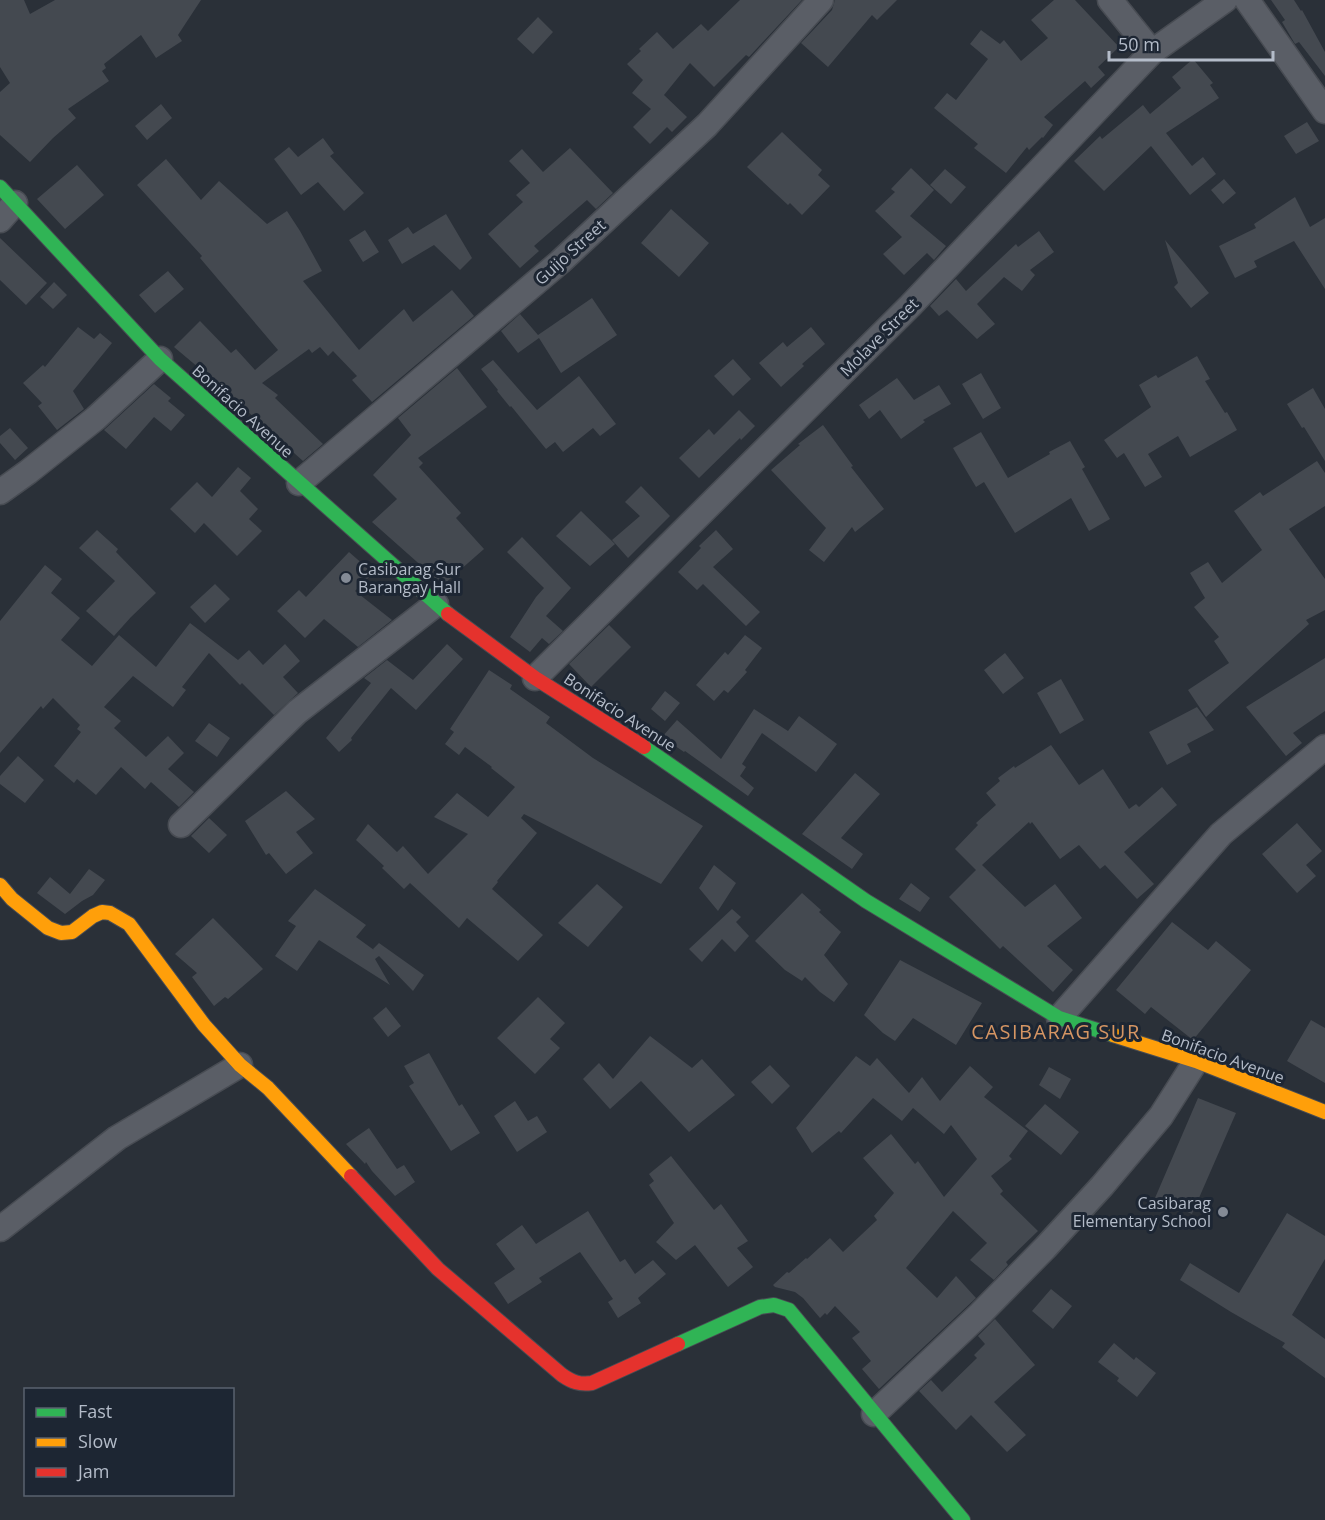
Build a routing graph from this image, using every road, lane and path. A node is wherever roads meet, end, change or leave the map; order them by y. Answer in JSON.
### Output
{"nodes":[{"id":1,"x":821,"y":0,"type":"edge"},
{"id":2,"x":1110,"y":0,"type":"edge"},
{"id":3,"x":1225,"y":0,"type":"edge"},
{"id":4,"x":1247,"y":0,"type":"edge"},
{"id":5,"x":1152,"y":52,"type":"junction"},
{"id":6,"x":1325,"y":111,"type":"edge"},
{"id":7,"x":5,"y":203,"type":"edge"},
{"id":8,"x":160,"y":359,"type":"junction"},
{"id":9,"x":299,"y":483,"type":"junction"},
{"id":10,"x":0,"y":492,"type":"edge"},
{"id":11,"x":436,"y":604,"type":"junction"},
{"id":12,"x":535,"y":678,"type":"junction"},
{"id":13,"x":1325,"y":747,"type":"edge"},
{"id":14,"x":181,"y":825,"type":"dead end"},
{"id":15,"x":0,"y":885,"type":"edge"},
{"id":16,"x":1059,"y":1018,"type":"junction"},
{"id":17,"x":1196,"y":1061,"type":"junction"},
{"id":18,"x":240,"y":1065,"type":"junction"},
{"id":19,"x":1325,"y":1112,"type":"edge"},
{"id":20,"x":0,"y":1229,"type":"edge"},
{"id":21,"x":874,"y":1414,"type":"junction"},
{"id":22,"x":963,"y":1520,"type":"edge"}],
"edges":[{"from":1,"to":9,"type":"street","name":"Guijo Street"},
{"from":2,"to":5,"type":"street"},
{"from":3,"to":5,"type":"street","name":"Molave Street"},
{"from":4,"to":6,"type":"street"},
{"from":5,"to":12,"type":"street","name":"Molave Street"},
{"from":7,"to":8,"type":"street","name":"Bonifacio Avenue"},
{"from":8,"to":9,"type":"street","name":"Bonifacio Avenue"},
{"from":8,"to":10,"type":"street"},
{"from":9,"to":11,"type":"street","name":"Bonifacio Avenue"},
{"from":11,"to":12,"type":"street","name":"Bonifacio Avenue"},
{"from":11,"to":14,"type":"street"},
{"from":12,"to":16,"type":"street","name":"Bonifacio Avenue"},
{"from":13,"to":16,"type":"street"},
{"from":15,"to":18,"type":"street"},
{"from":16,"to":17,"type":"street","name":"Bonifacio Avenue"},
{"from":17,"to":19,"type":"street","name":"Bonifacio Avenue"},
{"from":17,"to":21,"type":"street"},
{"from":18,"to":20,"type":"street"},
{"from":18,"to":21,"type":"street"},
{"from":21,"to":22,"type":"street"}]}
